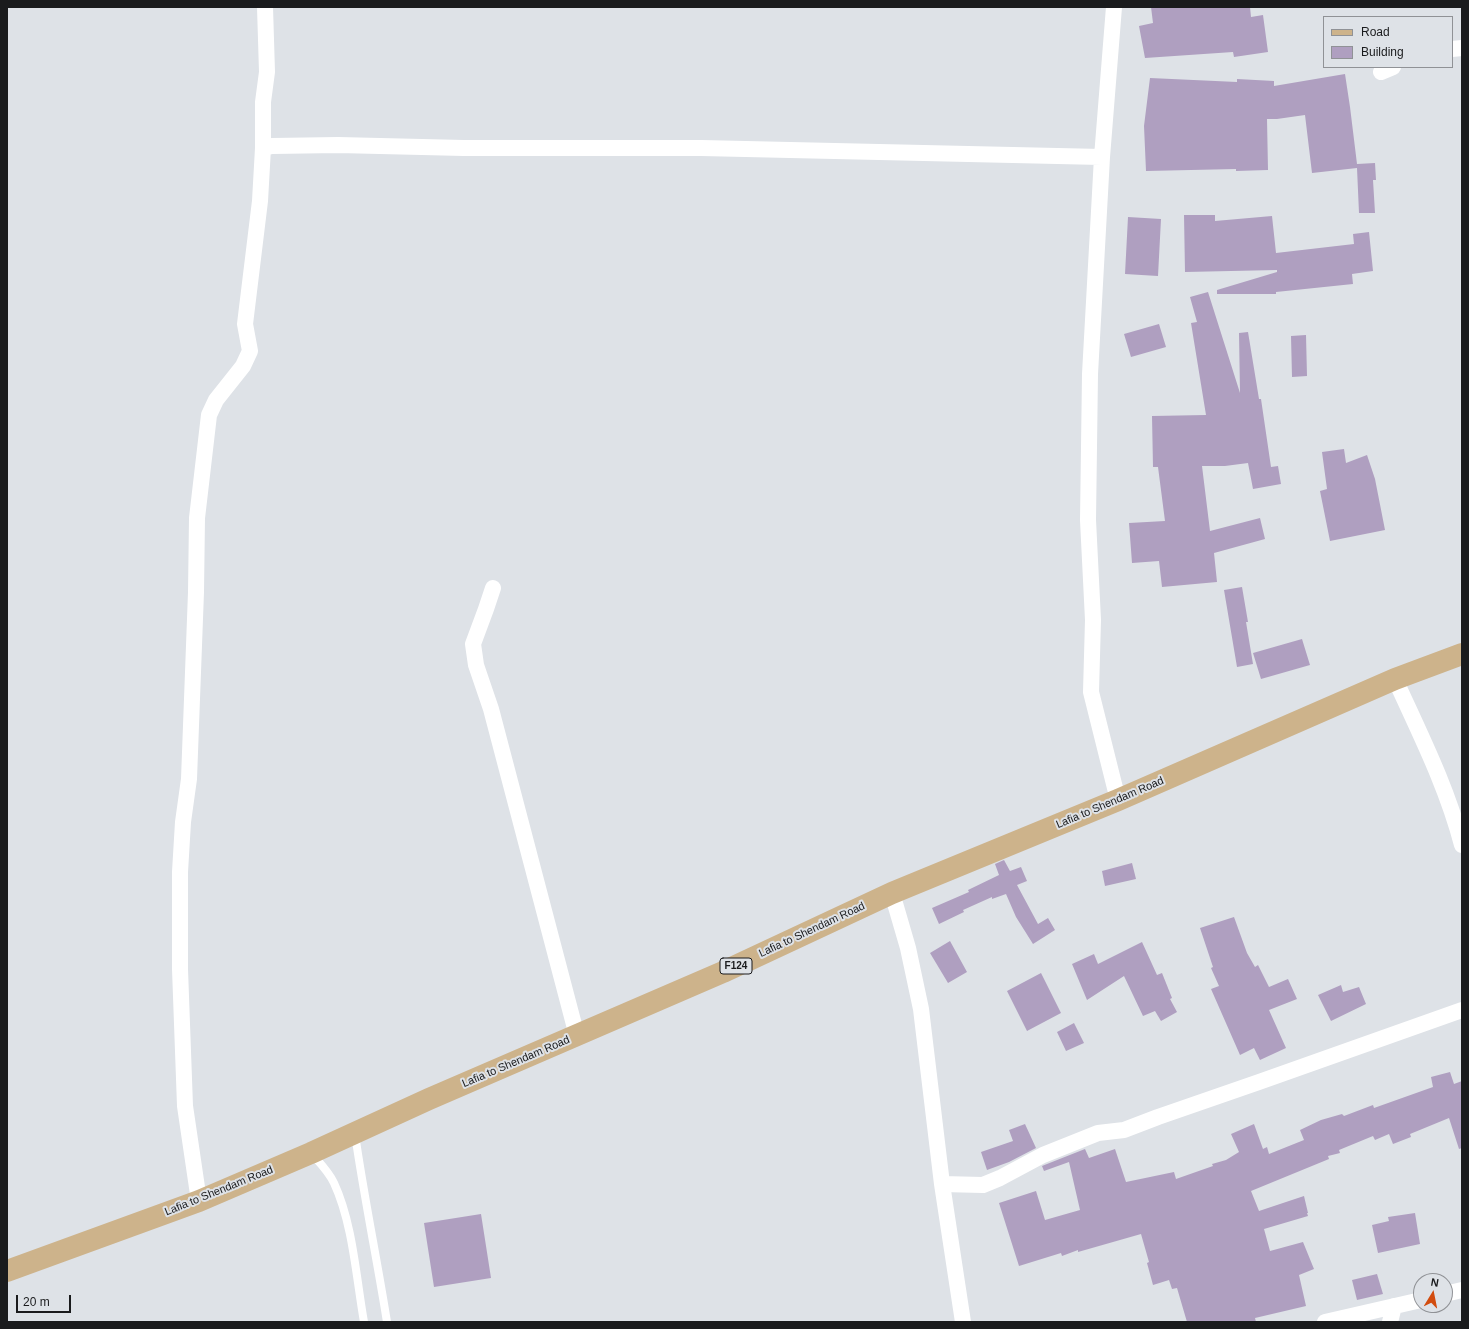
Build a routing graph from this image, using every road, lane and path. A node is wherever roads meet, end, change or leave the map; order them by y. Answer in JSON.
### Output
{"nodes":[{"id":1,"x":265,"y":7,"type":"edge"},
{"id":2,"x":1114,"y":7,"type":"edge"},
{"id":3,"x":263,"y":148,"type":"junction"},
{"id":4,"x":1102,"y":157,"type":"junction"},
{"id":5,"x":493,"y":588,"type":"dead end"},
{"id":6,"x":1462,"y":654,"type":"edge"},
{"id":7,"x":1394,"y":679,"type":"junction"},
{"id":8,"x":1118,"y":800,"type":"junction"},
{"id":9,"x":1462,"y":845,"type":"edge"},
{"id":10,"x":892,"y":893,"type":"junction"},
{"id":11,"x":1462,"y":1010,"type":"edge"},
{"id":12,"x":577,"y":1036,"type":"junction"},
{"id":13,"x":355,"y":1133,"type":"junction"},
{"id":14,"x":311,"y":1153,"type":"junction"},
{"id":15,"x":942,"y":1184,"type":"junction"},
{"id":16,"x":199,"y":1201,"type":"junction"},
{"id":17,"x":7,"y":1271,"type":"edge"},
{"id":18,"x":1413,"y":1302,"type":"edge"},
{"id":19,"x":1394,"y":1306,"type":"junction"},
{"id":20,"x":1366,"y":1318,"type":"edge"},
{"id":21,"x":364,"y":1322,"type":"edge"},
{"id":22,"x":387,"y":1322,"type":"edge"},
{"id":23,"x":963,"y":1322,"type":"edge"},
{"id":24,"x":1325,"y":1322,"type":"edge"},
{"id":25,"x":1390,"y":1322,"type":"edge"}],
"edges":[{"from":1,"to":3,"type":"street"},
{"from":2,"to":4,"type":"street"},
{"from":3,"to":4,"type":"street"},
{"from":3,"to":16,"type":"street"},
{"from":4,"to":8,"type":"street"},
{"from":5,"to":12,"type":"street"},
{"from":6,"to":7,"type":"main road","name":"Lafia to Shendam Road","number":"F124"},
{"from":7,"to":8,"type":"main road","name":"Lafia to Shendam Road","number":"F124"},
{"from":7,"to":9,"type":"street"},
{"from":8,"to":10,"type":"main road","name":"Lafia to Shendam Road","number":"F124"},
{"from":10,"to":12,"type":"main road","name":"Lafia to Shendam Road","number":"F124"},
{"from":10,"to":15,"type":"street"},
{"from":11,"to":15,"type":"street"},
{"from":12,"to":13,"type":"main road","name":"Lafia to Shendam Road","number":"F124"},
{"from":13,"to":14,"type":"main road","name":"Lafia to Shendam Road","number":"F124"},
{"from":13,"to":22,"type":"lane"},
{"from":14,"to":16,"type":"main road","name":"Lafia to Shendam Road","number":"F124"},
{"from":14,"to":21,"type":"lane"},
{"from":15,"to":23,"type":"street"},
{"from":16,"to":17,"type":"main road","name":"Lafia to Shendam Road","number":"F124"},
{"from":18,"to":19,"type":"street"},
{"from":19,"to":20,"type":"street"},
{"from":19,"to":25,"type":"street"},
{"from":20,"to":24,"type":"street"}]}
